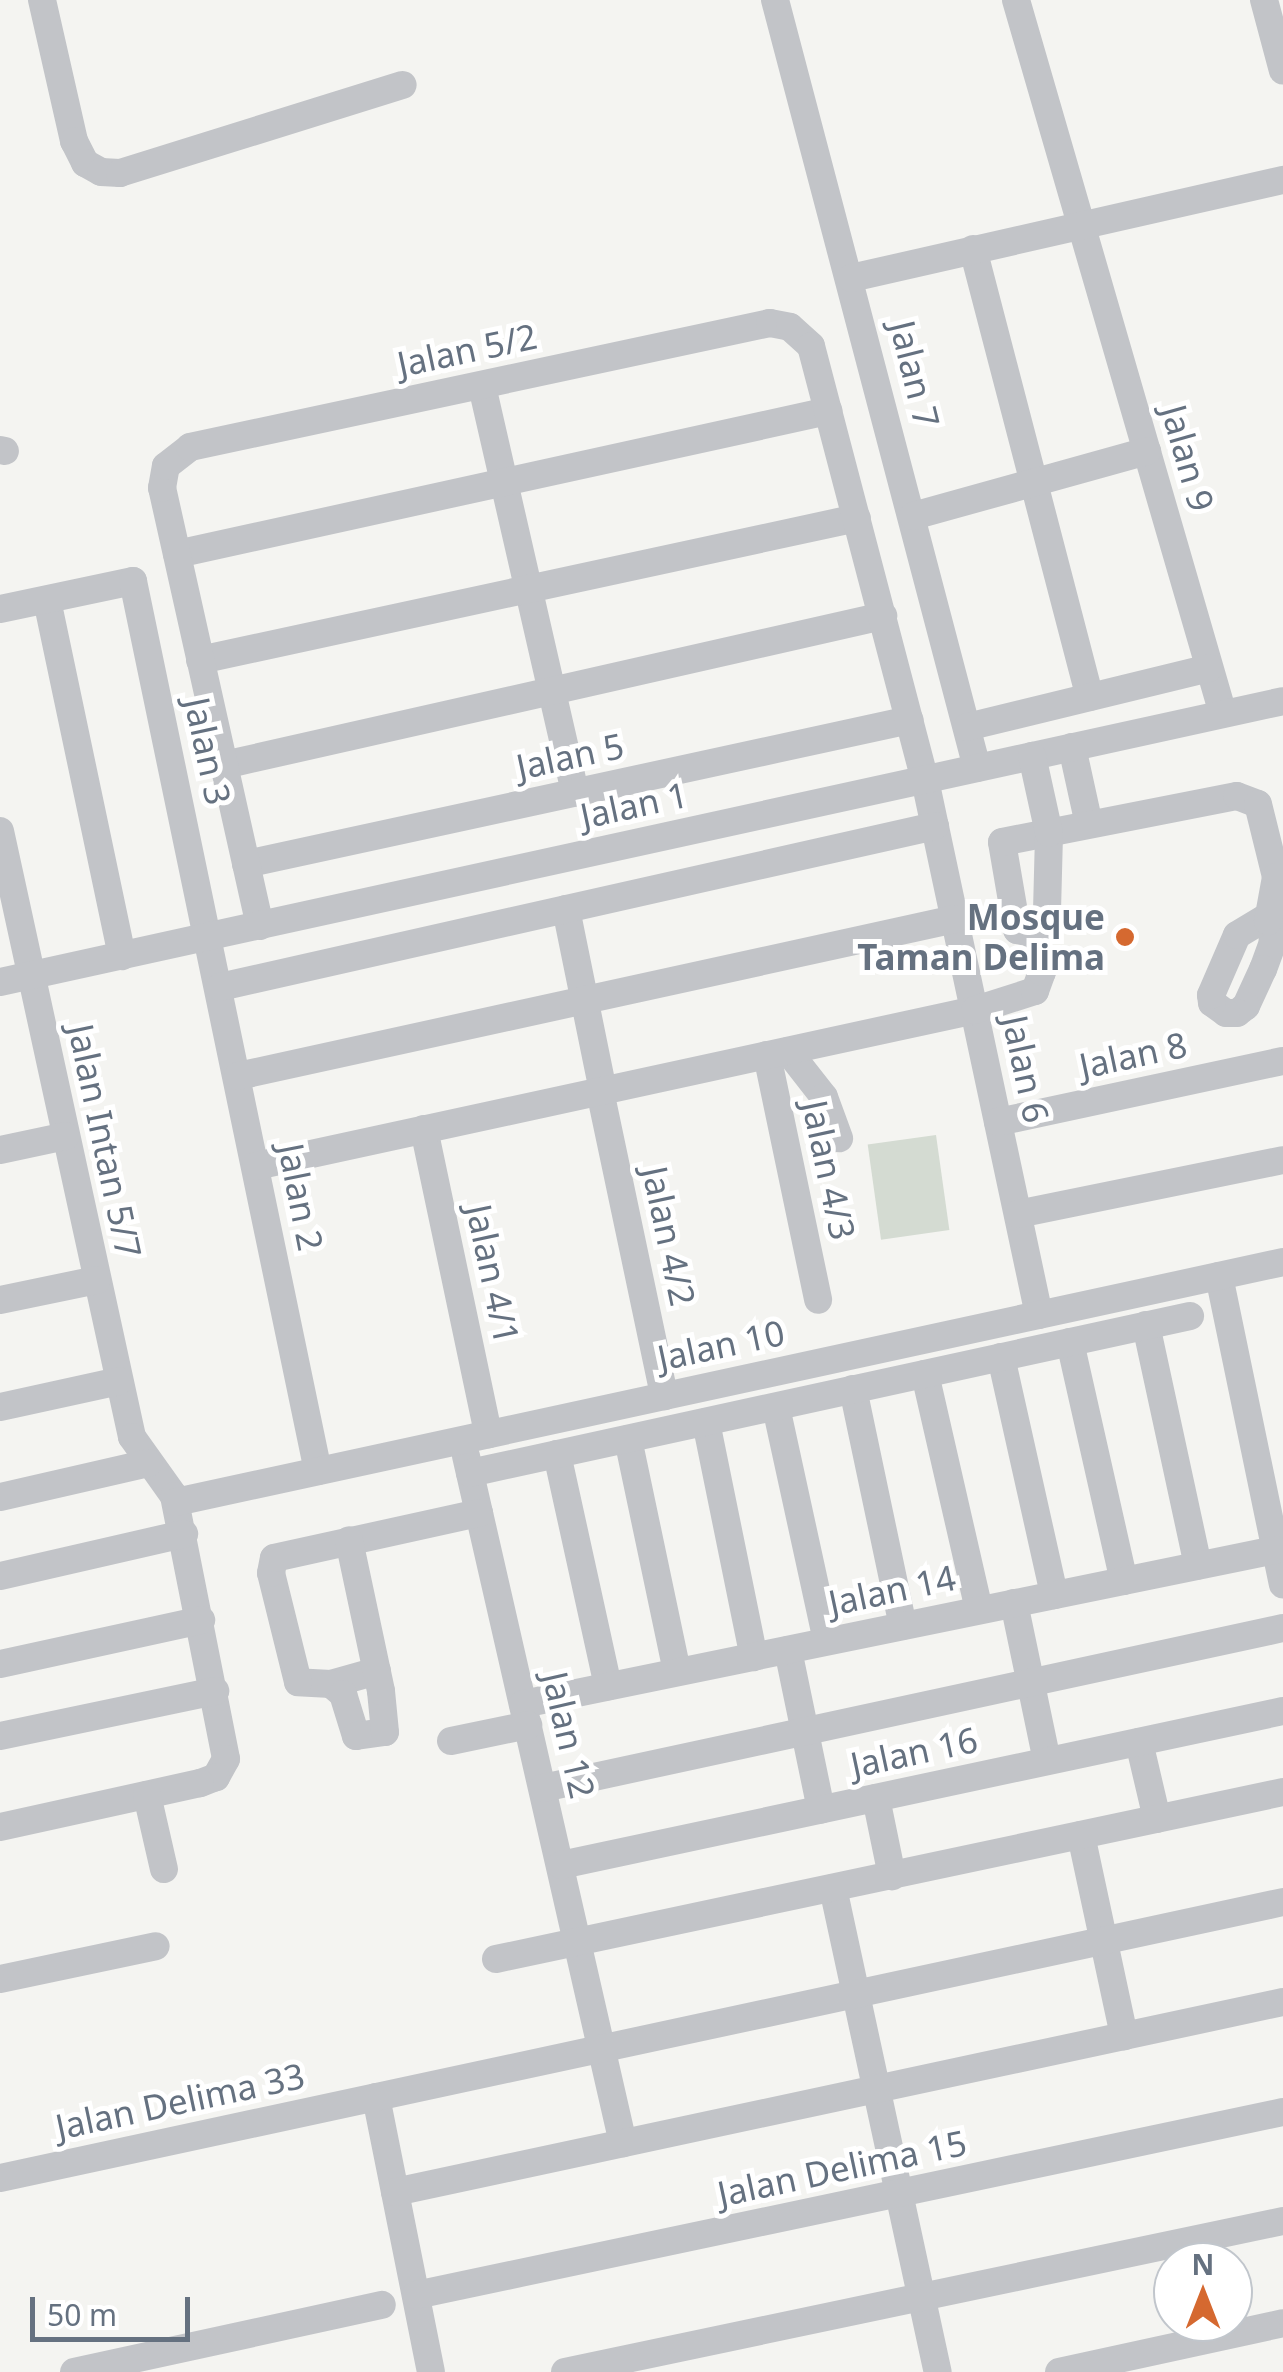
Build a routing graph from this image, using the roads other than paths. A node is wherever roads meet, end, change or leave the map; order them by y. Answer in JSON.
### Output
{"nodes":[{"id":1,"x":42,"y":0,"type":"edge"},
{"id":2,"x":774,"y":0,"type":"edge"},
{"id":3,"x":1016,"y":0,"type":"edge"},
{"id":4,"x":1264,"y":0,"type":"edge"},
{"id":5,"x":1283,"y":70,"type":"edge"},
{"id":6,"x":403,"y":85,"type":"dead end"},
{"id":7,"x":1283,"y":180,"type":"edge"},
{"id":8,"x":1079,"y":224,"type":"junction"},
{"id":9,"x":973,"y":249,"type":"junction"},
{"id":10,"x":851,"y":278,"type":"junction"},
{"id":11,"x":790,"y":328,"type":"joint"},
{"id":12,"x":482,"y":386,"type":"junction"},
{"id":13,"x":828,"y":411,"type":"junction"},
{"id":14,"x":1147,"y":451,"type":"junction"},
{"id":15,"x":1034,"y":482,"type":"junction"},
{"id":16,"x":504,"y":484,"type":"junction"},
{"id":17,"x":912,"y":516,"type":"junction"},
{"id":18,"x":857,"y":518,"type":"junction"},
{"id":19,"x":176,"y":554,"type":"junction"},
{"id":20,"x":529,"y":588,"type":"junction"},
{"id":21,"x":46,"y":600,"type":"junction"},
{"id":22,"x":0,"y":610,"type":"edge"},
{"id":23,"x":882,"y":616,"type":"junction"},
{"id":24,"x":200,"y":660,"type":"junction"},
{"id":25,"x":1210,"y":668,"type":"junction"},
{"id":26,"x":554,"y":693,"type":"junction"},
{"id":27,"x":1090,"y":697,"type":"junction"},
{"id":28,"x":1283,"y":700,"type":"edge"},
{"id":29,"x":1222,"y":714,"type":"junction"},
{"id":30,"x":910,"y":720,"type":"junction"},
{"id":31,"x":967,"y":727,"type":"junction"},
{"id":32,"x":1072,"y":747,"type":"junction"},
{"id":33,"x":1032,"y":756,"type":"junction"},
{"id":34,"x":224,"y":765,"type":"junction"},
{"id":35,"x":978,"y":768,"type":"junction"},
{"id":36,"x":925,"y":780,"type":"junction"},
{"id":37,"x":575,"y":793,"type":"junction"},
{"id":38,"x":1090,"y":824,"type":"junction"},
{"id":39,"x":935,"y":826,"type":"junction"},
{"id":40,"x":0,"y":831,"type":"edge"},
{"id":41,"x":1049,"y":833,"type":"junction"},
{"id":42,"x":246,"y":864,"type":"junction"},
{"id":43,"x":566,"y":909,"type":"junction"},
{"id":44,"x":955,"y":918,"type":"junction"},
{"id":45,"x":1268,"y":921,"type":"dead end"},
{"id":46,"x":260,"y":926,"type":"junction"},
{"id":47,"x":1036,"y":934,"type":"junction"},
{"id":48,"x":210,"y":937,"type":"junction"},
{"id":49,"x":122,"y":956,"type":"junction"},
{"id":50,"x":31,"y":976,"type":"junction"},
{"id":51,"x":0,"y":982,"type":"edge"},
{"id":52,"x":220,"y":987,"type":"junction"},
{"id":53,"x":584,"y":1000,"type":"junction"},
{"id":54,"x":975,"y":1010,"type":"junction"},
{"id":55,"x":778,"y":1053,"type":"junction"},
{"id":56,"x":1283,"y":1061,"type":"edge"},
{"id":57,"x":238,"y":1076,"type":"junction"},
{"id":58,"x":602,"y":1091,"type":"junction"},
{"id":59,"x":998,"y":1122,"type":"junction"},
{"id":60,"x":424,"y":1130,"type":"junction"},
{"id":61,"x":66,"y":1136,"type":"junction"},
{"id":62,"x":838,"y":1138,"type":"dead end"},
{"id":63,"x":0,"y":1150,"type":"edge"},
{"id":64,"x":1283,"y":1160,"type":"edge"},
{"id":65,"x":256,"y":1166,"type":"junction"},
{"id":66,"x":1018,"y":1214,"type":"junction"},
{"id":67,"x":1283,"y":1262,"type":"edge"},
{"id":68,"x":1219,"y":1276,"type":"junction"},
{"id":69,"x":97,"y":1280,"type":"junction"},
{"id":70,"x":0,"y":1300,"type":"edge"},
{"id":71,"x":818,"y":1300,"type":"dead end"},
{"id":72,"x":1040,"y":1315,"type":"junction"},
{"id":73,"x":1190,"y":1316,"type":"dead end"},
{"id":74,"x":1146,"y":1325,"type":"junction"},
{"id":75,"x":1070,"y":1342,"type":"junction"},
{"id":76,"x":1001,"y":1357,"type":"junction"},
{"id":77,"x":925,"y":1374,"type":"junction"},
{"id":78,"x":119,"y":1381,"type":"junction"},
{"id":79,"x":853,"y":1389,"type":"junction"},
{"id":80,"x":664,"y":1396,"type":"junction"},
{"id":81,"x":776,"y":1406,"type":"junction"},
{"id":82,"x":0,"y":1407,"type":"edge"},
{"id":83,"x":706,"y":1422,"type":"junction"},
{"id":84,"x":475,"y":1437,"type":"junction"},
{"id":85,"x":628,"y":1438,"type":"junction"},
{"id":86,"x":557,"y":1454,"type":"junction"},
{"id":87,"x":148,"y":1463,"type":"junction"},
{"id":88,"x":318,"y":1471,"type":"junction"},
{"id":89,"x":470,"y":1474,"type":"junction"},
{"id":90,"x":0,"y":1497,"type":"edge"},
{"id":91,"x":176,"y":1502,"type":"junction"},
{"id":92,"x":480,"y":1513,"type":"junction"},
{"id":93,"x":184,"y":1534,"type":"junction"},
{"id":94,"x":350,"y":1540,"type":"junction"},
{"id":95,"x":1198,"y":1565,"type":"junction"},
{"id":96,"x":1280,"y":1568,"type":"edge"},
{"id":97,"x":0,"y":1576,"type":"edge"},
{"id":98,"x":1124,"y":1580,"type":"junction"},
{"id":99,"x":1054,"y":1595,"type":"junction"},
{"id":100,"x":1014,"y":1603,"type":"junction"},
{"id":101,"x":979,"y":1610,"type":"junction"},
{"id":102,"x":200,"y":1620,"type":"junction"},
{"id":103,"x":903,"y":1626,"type":"junction"},
{"id":104,"x":1283,"y":1628,"type":"edge"},
{"id":105,"x":826,"y":1642,"type":"junction"},
{"id":106,"x":788,"y":1650,"type":"junction"},
{"id":107,"x":754,"y":1656,"type":"junction"},
{"id":108,"x":0,"y":1664,"type":"edge"},
{"id":109,"x":377,"y":1671,"type":"junction"},
{"id":110,"x":678,"y":1672,"type":"junction"},
{"id":111,"x":1030,"y":1682,"type":"junction"},
{"id":112,"x":331,"y":1684,"type":"junction"},
{"id":113,"x":608,"y":1686,"type":"junction"},
{"id":114,"x":216,"y":1692,"type":"junction"},
{"id":115,"x":1283,"y":1711,"type":"edge"},
{"id":116,"x":526,"y":1714,"type":"junction"},
{"id":117,"x":806,"y":1731,"type":"junction"},
{"id":118,"x":0,"y":1736,"type":"edge"},
{"id":119,"x":451,"y":1741,"type":"dead end"},
{"id":120,"x":1139,"y":1742,"type":"junction"},
{"id":121,"x":1047,"y":1762,"type":"junction"},
{"id":122,"x":543,"y":1788,"type":"junction"},
{"id":123,"x":1283,"y":1792,"type":"edge"},
{"id":124,"x":147,"y":1795,"type":"junction"},
{"id":125,"x":876,"y":1798,"type":"junction"},
{"id":126,"x":821,"y":1810,"type":"junction"},
{"id":127,"x":1158,"y":1819,"type":"junction"},
{"id":128,"x":0,"y":1827,"type":"edge"},
{"id":129,"x":1081,"y":1836,"type":"junction"},
{"id":130,"x":560,"y":1865,"type":"junction"},
{"id":131,"x":164,"y":1869,"type":"dead end"},
{"id":132,"x":892,"y":1876,"type":"junction"},
{"id":133,"x":832,"y":1888,"type":"junction"},
{"id":134,"x":1283,"y":1902,"type":"edge"},
{"id":135,"x":1103,"y":1941,"type":"junction"},
{"id":136,"x":578,"y":1942,"type":"junction"},
{"id":137,"x":156,"y":1946,"type":"dead end"},
{"id":138,"x":496,"y":1959,"type":"dead end"},
{"id":139,"x":0,"y":1979,"type":"edge"},
{"id":140,"x":856,"y":1994,"type":"junction"},
{"id":141,"x":1283,"y":2002,"type":"edge"},
{"id":142,"x":1124,"y":2036,"type":"junction"},
{"id":143,"x":603,"y":2048,"type":"junction"},
{"id":144,"x":876,"y":2088,"type":"junction"},
{"id":145,"x":376,"y":2097,"type":"junction"},
{"id":146,"x":1283,"y":2112,"type":"edge"},
{"id":147,"x":622,"y":2143,"type":"junction"},
{"id":148,"x":0,"y":2178,"type":"edge"},
{"id":149,"x":396,"y":2192,"type":"junction"},
{"id":150,"x":900,"y":2195,"type":"junction"},
{"id":151,"x":1283,"y":2221,"type":"edge"},
{"id":152,"x":416,"y":2295,"type":"junction"},
{"id":153,"x":922,"y":2297,"type":"junction"},
{"id":154,"x":382,"y":2306,"type":"dead end"},
{"id":155,"x":1283,"y":2323,"type":"edge"},
{"id":156,"x":74,"y":2372,"type":"edge"},
{"id":157,"x":431,"y":2372,"type":"edge"},
{"id":158,"x":565,"y":2372,"type":"edge"},
{"id":159,"x":938,"y":2372,"type":"edge"},
{"id":160,"x":1059,"y":2372,"type":"edge"}],
"edges":[{"from":1,"to":6,"type":"street"},
{"from":2,"to":10,"type":"street","name":"Jalan 7"},
{"from":3,"to":8,"type":"street","name":"Jalan 9"},
{"from":4,"to":5,"type":"street"},
{"from":7,"to":8,"type":"street"},
{"from":8,"to":9,"type":"street"},
{"from":8,"to":14,"type":"street","name":"Jalan 9"},
{"from":9,"to":10,"type":"street"},
{"from":9,"to":15,"type":"street"},
{"from":10,"to":17,"type":"street","name":"Jalan 7"},
{"from":11,"to":12,"type":"street","name":"Jalan 5/2"},
{"from":11,"to":13,"type":"street","name":"Jalan 6"},
{"from":12,"to":16,"type":"street"},
{"from":12,"to":19,"type":"street","name":"Jalan 5/2"},
{"from":13,"to":16,"type":"street"},
{"from":13,"to":18,"type":"street","name":"Jalan 6"},
{"from":14,"to":15,"type":"street"},
{"from":14,"to":25,"type":"street","name":"Jalan 9"},
{"from":15,"to":17,"type":"street"},
{"from":15,"to":27,"type":"street"},
{"from":16,"to":19,"type":"street"},
{"from":16,"to":20,"type":"street"},
{"from":17,"to":31,"type":"street","name":"Jalan 7"},
{"from":18,"to":20,"type":"street"},
{"from":18,"to":23,"type":"street","name":"Jalan 6"},
{"from":19,"to":24,"type":"street"},
{"from":20,"to":24,"type":"street"},
{"from":20,"to":26,"type":"street"},
{"from":21,"to":22,"type":"street"},
{"from":21,"to":48,"type":"street","name":"Jalan 3"},
{"from":21,"to":49,"type":"street"},
{"from":23,"to":26,"type":"street"},
{"from":23,"to":30,"type":"street","name":"Jalan 6"},
{"from":24,"to":34,"type":"street"},
{"from":25,"to":27,"type":"street"},
{"from":25,"to":29,"type":"street","name":"Jalan 9"},
{"from":26,"to":34,"type":"street"},
{"from":26,"to":37,"type":"street"},
{"from":27,"to":31,"type":"street"},
{"from":28,"to":29,"type":"street","name":"Jalan 1"},
{"from":29,"to":32,"type":"street","name":"Jalan 1"},
{"from":30,"to":36,"type":"street","name":"Jalan 6"},
{"from":30,"to":37,"type":"street","name":"Jalan 5"},
{"from":31,"to":35,"type":"street","name":"Jalan 7"},
{"from":32,"to":33,"type":"street","name":"Jalan 1"},
{"from":32,"to":38,"type":"street"},
{"from":33,"to":35,"type":"street","name":"Jalan 1"},
{"from":33,"to":41,"type":"street"},
{"from":34,"to":42,"type":"street"},
{"from":35,"to":36,"type":"street","name":"Jalan 1"},
{"from":36,"to":39,"type":"street","name":"Jalan 6"},
{"from":36,"to":46,"type":"street","name":"Jalan 1"},
{"from":37,"to":42,"type":"street","name":"Jalan 5"},
{"from":38,"to":41,"type":"street"},
{"from":38,"to":45,"type":"street"},
{"from":39,"to":43,"type":"street"},
{"from":39,"to":44,"type":"street","name":"Jalan 6"},
{"from":40,"to":50,"type":"street","name":"Jalan Intan 5/7"},
{"from":41,"to":47,"type":"street"},
{"from":41,"to":47,"type":"street"},
{"from":42,"to":46,"type":"street"},
{"from":43,"to":52,"type":"street"},
{"from":43,"to":53,"type":"street","name":"Jalan 4/2"},
{"from":44,"to":53,"type":"street"},
{"from":44,"to":54,"type":"street","name":"Jalan 6"},
{"from":46,"to":48,"type":"street","name":"Jalan 1"},
{"from":47,"to":54,"type":"street"},
{"from":48,"to":49,"type":"street","name":"Jalan 1"},
{"from":48,"to":52,"type":"street","name":"Jalan 2"},
{"from":49,"to":50,"type":"street","name":"Jalan 1"},
{"from":50,"to":51,"type":"street","name":"Jalan 1"},
{"from":50,"to":61,"type":"street","name":"Jalan Intan 5/7"},
{"from":52,"to":57,"type":"street","name":"Jalan 2"},
{"from":53,"to":57,"type":"street"},
{"from":53,"to":58,"type":"street","name":"Jalan 4/2"},
{"from":54,"to":55,"type":"street"},
{"from":54,"to":59,"type":"street","name":"Jalan 6"},
{"from":55,"to":58,"type":"street"},
{"from":55,"to":62,"type":"street"},
{"from":55,"to":71,"type":"street","name":"Jalan 4/3"},
{"from":56,"to":59,"type":"street","name":"Jalan 8"},
{"from":57,"to":65,"type":"street","name":"Jalan 2"},
{"from":58,"to":60,"type":"street"},
{"from":58,"to":80,"type":"street","name":"Jalan 4/2"},
{"from":59,"to":66,"type":"street","name":"Jalan 6"},
{"from":60,"to":65,"type":"street"},
{"from":60,"to":84,"type":"street","name":"Jalan 4/1"},
{"from":61,"to":63,"type":"street"},
{"from":61,"to":69,"type":"street","name":"Jalan Intan 5/7"},
{"from":64,"to":66,"type":"street"},
{"from":65,"to":88,"type":"street","name":"Jalan 2"},
{"from":66,"to":72,"type":"street","name":"Jalan 6"},
{"from":67,"to":68,"type":"street","name":"Jalan 10"},
{"from":68,"to":72,"type":"street","name":"Jalan 10"},
{"from":68,"to":96,"type":"street"},
{"from":69,"to":70,"type":"street"},
{"from":69,"to":78,"type":"street","name":"Jalan Intan 5/7"},
{"from":72,"to":80,"type":"street","name":"Jalan 10"},
{"from":73,"to":74,"type":"street"},
{"from":74,"to":75,"type":"street"},
{"from":74,"to":95,"type":"street"},
{"from":75,"to":76,"type":"street"},
{"from":75,"to":98,"type":"street"},
{"from":76,"to":77,"type":"street"},
{"from":76,"to":99,"type":"street"},
{"from":77,"to":79,"type":"street"},
{"from":77,"to":101,"type":"street"},
{"from":78,"to":82,"type":"street"},
{"from":78,"to":87,"type":"street","name":"Jalan Intan 5/7"},
{"from":79,"to":81,"type":"street"},
{"from":79,"to":103,"type":"street"},
{"from":80,"to":84,"type":"street","name":"Jalan 10"},
{"from":81,"to":83,"type":"street"},
{"from":81,"to":105,"type":"street"},
{"from":83,"to":85,"type":"street"},
{"from":83,"to":107,"type":"street"},
{"from":84,"to":88,"type":"street","name":"Jalan 10"},
{"from":84,"to":89,"type":"street","name":"Jalan 12"},
{"from":85,"to":86,"type":"street"},
{"from":85,"to":110,"type":"street"},
{"from":86,"to":89,"type":"street"},
{"from":86,"to":113,"type":"street"},
{"from":87,"to":90,"type":"street"},
{"from":87,"to":91,"type":"street","name":"Jalan Intan 5/7"},
{"from":88,"to":91,"type":"street","name":"Jalan 10"},
{"from":89,"to":92,"type":"street","name":"Jalan 12"},
{"from":91,"to":93,"type":"street"},
{"from":92,"to":94,"type":"street"},
{"from":92,"to":116,"type":"street","name":"Jalan 12"},
{"from":93,"to":97,"type":"street"},
{"from":93,"to":102,"type":"street"},
{"from":94,"to":109,"type":"street"},
{"from":94,"to":112,"type":"street"},
{"from":95,"to":96,"type":"street","name":"Jalan 14"},
{"from":95,"to":98,"type":"street","name":"Jalan 14"},
{"from":98,"to":99,"type":"street","name":"Jalan 14"},
{"from":99,"to":100,"type":"street","name":"Jalan 14"},
{"from":100,"to":101,"type":"street","name":"Jalan 14"},
{"from":100,"to":111,"type":"street"},
{"from":101,"to":103,"type":"street","name":"Jalan 14"},
{"from":102,"to":108,"type":"street"},
{"from":102,"to":114,"type":"street"},
{"from":103,"to":105,"type":"street","name":"Jalan 14"},
{"from":104,"to":111,"type":"street"},
{"from":105,"to":106,"type":"street","name":"Jalan 14"},
{"from":106,"to":107,"type":"street","name":"Jalan 14"},
{"from":106,"to":117,"type":"street"},
{"from":107,"to":110,"type":"street","name":"Jalan 14"},
{"from":109,"to":112,"type":"street"},
{"from":109,"to":112,"type":"street"},
{"from":110,"to":113,"type":"street","name":"Jalan 14"},
{"from":111,"to":117,"type":"street"},
{"from":111,"to":121,"type":"street"},
{"from":113,"to":116,"type":"street","name":"Jalan 14"},
{"from":114,"to":118,"type":"street"},
{"from":114,"to":124,"type":"street"},
{"from":115,"to":120,"type":"street","name":"Jalan 16"},
{"from":116,"to":119,"type":"street","name":"Jalan 14"},
{"from":116,"to":122,"type":"street","name":"Jalan 12"},
{"from":117,"to":122,"type":"street"},
{"from":117,"to":126,"type":"street"},
{"from":120,"to":121,"type":"street","name":"Jalan 16"},
{"from":120,"to":127,"type":"street"},
{"from":121,"to":125,"type":"street","name":"Jalan 16"},
{"from":122,"to":130,"type":"street","name":"Jalan 12"},
{"from":123,"to":127,"type":"street"},
{"from":124,"to":128,"type":"street"},
{"from":124,"to":131,"type":"street"},
{"from":125,"to":126,"type":"street","name":"Jalan 16"},
{"from":125,"to":132,"type":"street"},
{"from":126,"to":130,"type":"street","name":"Jalan 16"},
{"from":127,"to":129,"type":"street"},
{"from":129,"to":132,"type":"street"},
{"from":129,"to":135,"type":"street"},
{"from":130,"to":136,"type":"street","name":"Jalan 12"},
{"from":132,"to":133,"type":"street"},
{"from":133,"to":136,"type":"street"},
{"from":133,"to":140,"type":"street"},
{"from":134,"to":135,"type":"street","name":"Jalan Delima 33"},
{"from":135,"to":140,"type":"street","name":"Jalan Delima 33"},
{"from":135,"to":142,"type":"street"},
{"from":136,"to":138,"type":"street"},
{"from":136,"to":143,"type":"street","name":"Jalan 12"},
{"from":137,"to":139,"type":"street"},
{"from":140,"to":143,"type":"street","name":"Jalan Delima 33"},
{"from":140,"to":144,"type":"street"},
{"from":141,"to":142,"type":"street"},
{"from":142,"to":144,"type":"street"},
{"from":143,"to":145,"type":"street","name":"Jalan Delima 33"},
{"from":143,"to":147,"type":"street","name":"Jalan 12"},
{"from":144,"to":147,"type":"street"},
{"from":144,"to":150,"type":"street"},
{"from":145,"to":148,"type":"street","name":"Jalan Delima 33"},
{"from":145,"to":149,"type":"street"},
{"from":146,"to":150,"type":"street","name":"Jalan Delima 15"},
{"from":147,"to":149,"type":"street"},
{"from":149,"to":152,"type":"street"},
{"from":150,"to":152,"type":"street","name":"Jalan Delima 15"},
{"from":150,"to":153,"type":"street"},
{"from":151,"to":153,"type":"street"},
{"from":152,"to":157,"type":"street"},
{"from":153,"to":158,"type":"street"},
{"from":153,"to":159,"type":"street"},
{"from":154,"to":156,"type":"street"},
{"from":155,"to":160,"type":"street"}]}
